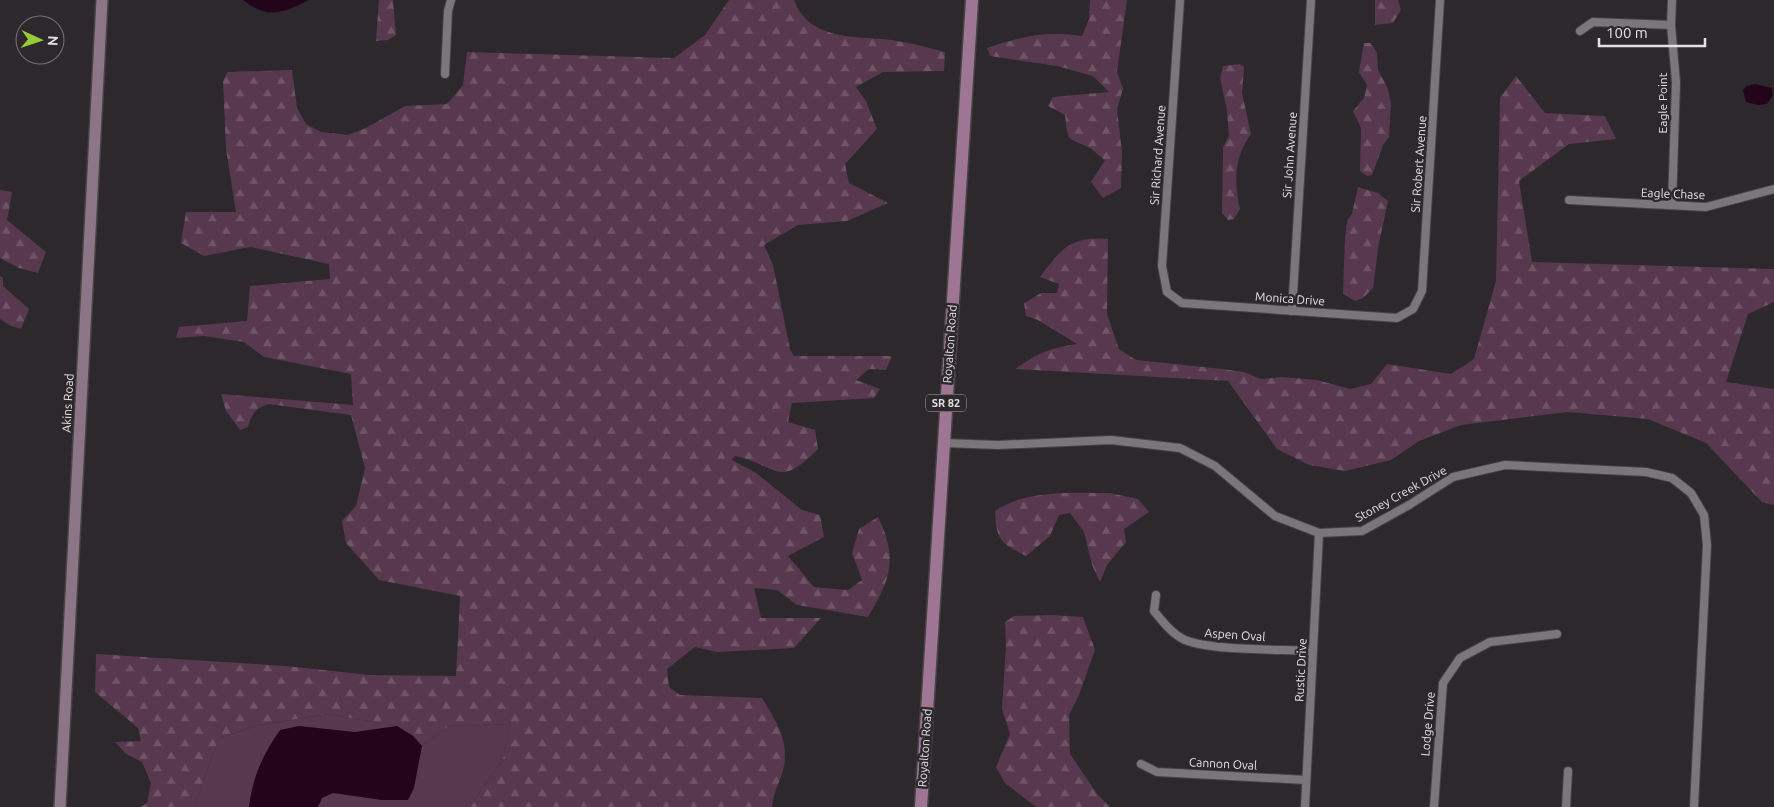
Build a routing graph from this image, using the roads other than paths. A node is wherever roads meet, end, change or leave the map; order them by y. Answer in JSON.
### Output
{"nodes":[{"id":1,"x":102,"y":0,"type":"edge"},
{"id":2,"x":451,"y":0,"type":"edge"},
{"id":3,"x":972,"y":0,"type":"edge"},
{"id":4,"x":1180,"y":0,"type":"edge"},
{"id":5,"x":1311,"y":0,"type":"edge"},
{"id":6,"x":1440,"y":0,"type":"edge"},
{"id":7,"x":1672,"y":0,"type":"edge"},
{"id":8,"x":1671,"y":25,"type":"junction"},
{"id":9,"x":1580,"y":31,"type":"dead end"},
{"id":10,"x":444,"y":74,"type":"dead end"},
{"id":11,"x":1774,"y":188,"type":"edge"},
{"id":12,"x":1569,"y":200,"type":"dead end"},
{"id":13,"x":1672,"y":206,"type":"junction"},
{"id":14,"x":1182,"y":303,"type":"joint"},
{"id":15,"x":1292,"y":311,"type":"junction"},
{"id":16,"x":1397,"y":318,"type":"joint"},
{"id":17,"x":944,"y":443,"type":"junction"},
{"id":18,"x":1320,"y":534,"type":"junction"},
{"id":19,"x":1156,"y":595,"type":"dead end"},
{"id":20,"x":1557,"y":634,"type":"dead end"},
{"id":21,"x":1313,"y":651,"type":"junction"},
{"id":22,"x":1141,"y":764,"type":"dead end"},
{"id":23,"x":1568,"y":771,"type":"dead end"},
{"id":24,"x":1306,"y":780,"type":"junction"},
{"id":25,"x":60,"y":807,"type":"edge"},
{"id":26,"x":921,"y":807,"type":"edge"},
{"id":27,"x":1305,"y":807,"type":"edge"},
{"id":28,"x":1434,"y":807,"type":"edge"},
{"id":29,"x":1566,"y":807,"type":"edge"},
{"id":30,"x":1694,"y":807,"type":"edge"}],
"edges":[{"from":1,"to":25,"type":"street","name":"Akins Road"},
{"from":2,"to":10,"type":"street"},
{"from":3,"to":17,"type":"main road","name":"Royalton Road","number":"SR 82"},
{"from":4,"to":14,"type":"street","name":"Sir Richard Avenue"},
{"from":5,"to":15,"type":"street","name":"Sir John Avenue"},
{"from":6,"to":16,"type":"street","name":"Sir Robert Avenue"},
{"from":7,"to":8,"type":"street","name":"Eagle Point"},
{"from":8,"to":9,"type":"street"},
{"from":8,"to":13,"type":"street","name":"Eagle Point"},
{"from":11,"to":13,"type":"street","name":"Eagle Chase"},
{"from":12,"to":13,"type":"street","name":"Eagle Chase"},
{"from":14,"to":15,"type":"street","name":"Monica Drive"},
{"from":15,"to":16,"type":"street","name":"Monica Drive"},
{"from":17,"to":18,"type":"street","name":"Stoney Creek Drive"},
{"from":17,"to":26,"type":"main road","name":"Royalton Road","number":"SR 82"},
{"from":18,"to":21,"type":"street","name":"Rustic Drive"},
{"from":18,"to":30,"type":"street","name":"Stoney Creek Drive"},
{"from":19,"to":21,"type":"street","name":"Aspen Oval"},
{"from":20,"to":28,"type":"street","name":"Lodge Drive"},
{"from":21,"to":24,"type":"street","name":"Rustic Drive"},
{"from":22,"to":24,"type":"street","name":"Cannon Oval"},
{"from":23,"to":29,"type":"street"},
{"from":24,"to":27,"type":"street","name":"Rustic Drive"}]}
